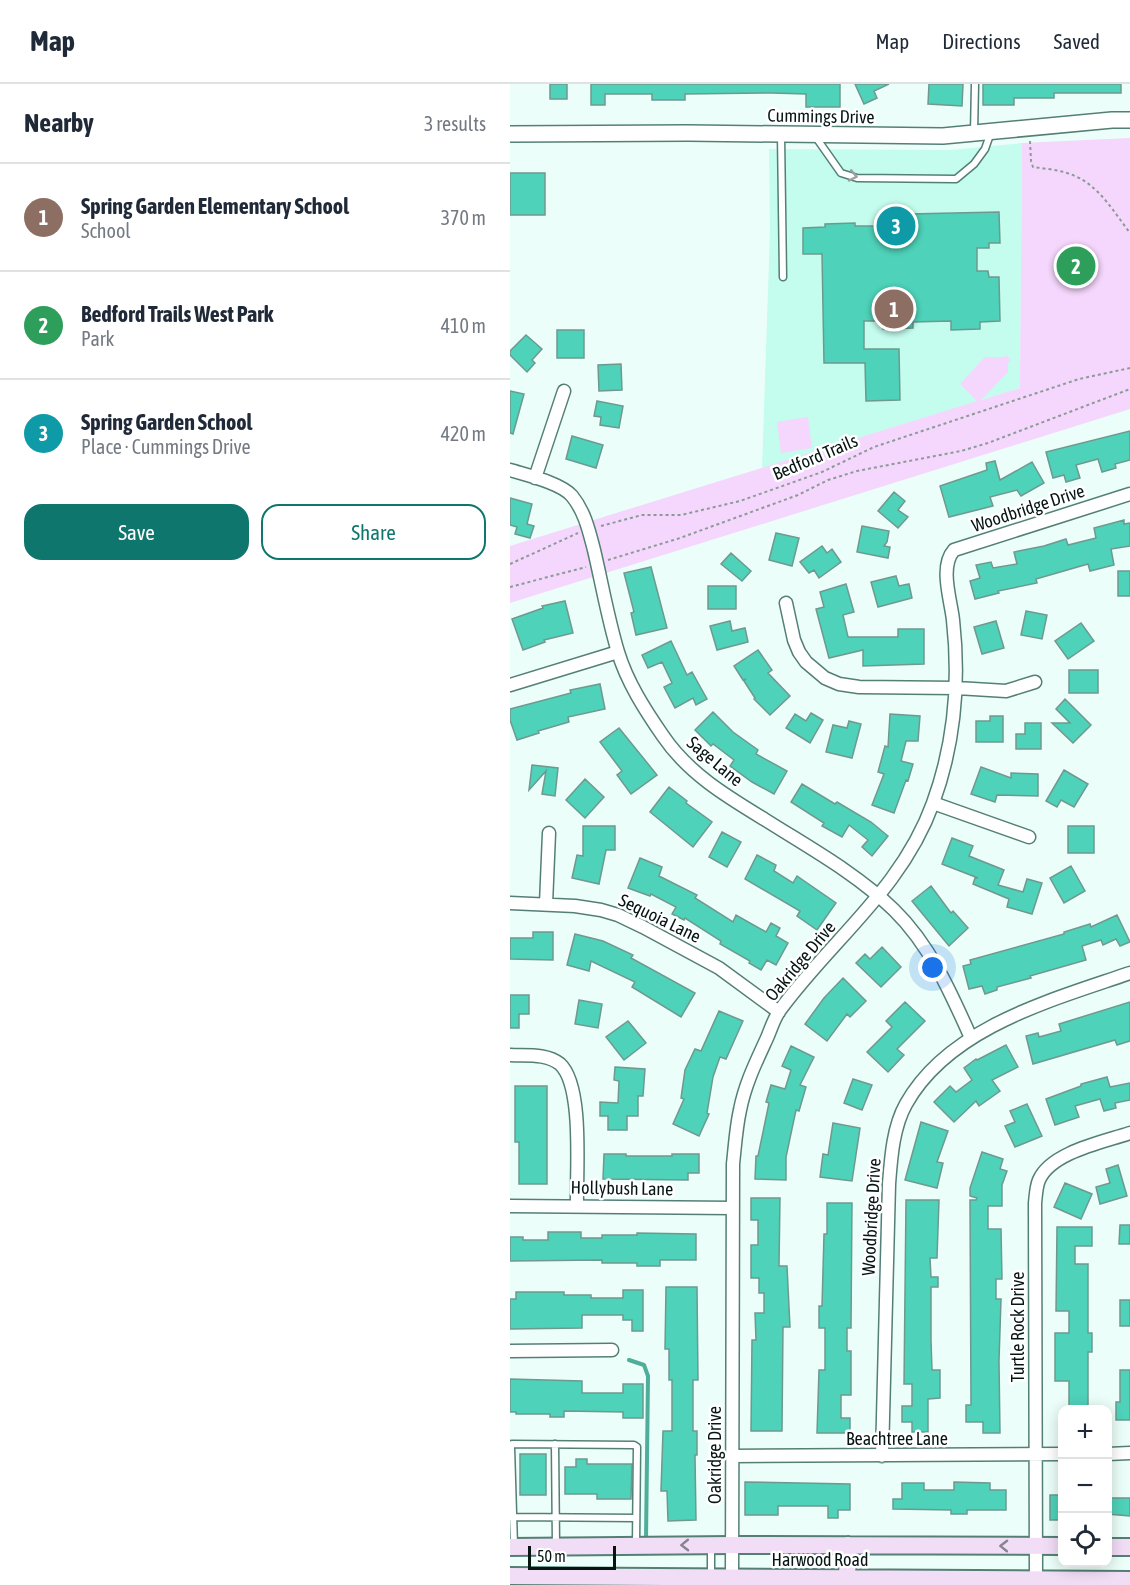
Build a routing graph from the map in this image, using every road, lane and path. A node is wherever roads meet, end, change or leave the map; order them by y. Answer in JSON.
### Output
{"nodes":[{"id":1,"x":975,"y":84,"type":"edge"},
{"id":2,"x":1130,"y":120,"type":"edge"},
{"id":3,"x":991,"y":132,"type":"junction"},
{"id":4,"x":510,"y":134,"type":"edge"},
{"id":5,"x":974,"y":134,"type":"junction"},
{"id":6,"x":781,"y":135,"type":"junction"},
{"id":7,"x":815,"y":135,"type":"junction"},
{"id":8,"x":1030,"y":141,"type":"dead end"},
{"id":9,"x":1130,"y":232,"type":"edge"},
{"id":10,"x":783,"y":278,"type":"dead end"},
{"id":11,"x":1130,"y":368,"type":"edge"},
{"id":12,"x":1130,"y":389,"type":"edge"},
{"id":13,"x":564,"y":391,"type":"dead end"},
{"id":14,"x":510,"y":470,"type":"edge"},
{"id":15,"x":536,"y":478,"type":"junction"},
{"id":16,"x":1130,"y":494,"type":"edge"},
{"id":17,"x":588,"y":529,"type":"junction"},
{"id":18,"x":510,"y":564,"type":"edge"},
{"id":19,"x":597,"y":564,"type":"junction"},
{"id":20,"x":948,"y":567,"type":"joint"},
{"id":21,"x":510,"y":586,"type":"edge"},
{"id":22,"x":786,"y":603,"type":"dead end"},
{"id":23,"x":618,"y":652,"type":"junction"},
{"id":24,"x":1035,"y":682,"type":"dead end"},
{"id":25,"x":510,"y":685,"type":"edge"},
{"id":26,"x":957,"y":688,"type":"junction"},
{"id":27,"x":933,"y":803,"type":"junction"},
{"id":28,"x":549,"y":833,"type":"dead end"},
{"id":29,"x":1029,"y":837,"type":"dead end"},
{"id":30,"x":879,"y":897,"type":"junction"},
{"id":31,"x":510,"y":903,"type":"edge"},
{"id":32,"x":546,"y":904,"type":"junction"},
{"id":33,"x":1130,"y":973,"type":"edge"},
{"id":34,"x":779,"y":1012,"type":"junction"},
{"id":35,"x":971,"y":1038,"type":"junction"},
{"id":36,"x":510,"y":1055,"type":"edge"},
{"id":37,"x":1130,"y":1133,"type":"edge"},
{"id":38,"x":510,"y":1206,"type":"edge"},
{"id":39,"x":577,"y":1206,"type":"junction"},
{"id":40,"x":733,"y":1208,"type":"junction"},
{"id":41,"x":612,"y":1350,"type":"dead end"},
{"id":42,"x":510,"y":1351,"type":"edge"},
{"id":43,"x":555,"y":1444,"type":"junction"},
{"id":44,"x":1130,"y":1453,"type":"edge"},
{"id":45,"x":1058,"y":1454,"type":"edge"},
{"id":46,"x":1112,"y":1454,"type":"edge"},
{"id":47,"x":1035,"y":1455,"type":"junction"},
{"id":48,"x":732,"y":1456,"type":"junction"},
{"id":49,"x":882,"y":1456,"type":"junction"},
{"id":50,"x":511,"y":1517,"type":"edge"},
{"id":51,"x":556,"y":1517,"type":"junction"},
{"id":52,"x":636,"y":1518,"type":"junction"},
{"id":53,"x":711,"y":1545,"type":"junction"},
{"id":54,"x":732,"y":1545,"type":"junction"},
{"id":55,"x":848,"y":1545,"type":"junction"},
{"id":56,"x":636,"y":1546,"type":"junction"},
{"id":57,"x":1035,"y":1546,"type":"junction"},
{"id":58,"x":1058,"y":1546,"type":"edge"},
{"id":59,"x":512,"y":1547,"type":"edge"},
{"id":60,"x":556,"y":1547,"type":"junction"},
{"id":61,"x":1112,"y":1547,"type":"edge"},
{"id":62,"x":1130,"y":1547,"type":"edge"},
{"id":63,"x":514,"y":1579,"type":"edge"},
{"id":64,"x":1036,"y":1580,"type":"junction"},
{"id":65,"x":1130,"y":1580,"type":"edge"},
{"id":66,"x":711,"y":1582,"type":"edge"},
{"id":67,"x":733,"y":1582,"type":"edge"},
{"id":68,"x":846,"y":1583,"type":"edge"}],
"edges":[{"from":1,"to":5,"type":"lane"},
{"from":2,"to":3,"type":"street","name":"Cummings Drive"},
{"from":3,"to":5,"type":"street","name":"Cummings Drive"},
{"from":7,"to":3,"type":"lane","one_way":true},
{"from":4,"to":6,"type":"street","name":"Cummings Drive"},
{"from":5,"to":7,"type":"street","name":"Cummings Drive"},
{"from":6,"to":7,"type":"street","name":"Cummings Drive"},
{"from":6,"to":10,"type":"lane"},
{"from":8,"to":9,"type":"path"},
{"from":11,"to":17,"type":"path","name":"Bedford Trails"},
{"from":12,"to":19,"type":"path"},
{"from":13,"to":15,"type":"street"},
{"from":14,"to":15,"type":"street","name":"Sage Lane"},
{"from":15,"to":17,"type":"street","name":"Sage Lane"},
{"from":16,"to":20,"type":"street","name":"Woodbridge Drive"},
{"from":17,"to":18,"type":"path","name":"Bedford Trails"},
{"from":17,"to":19,"type":"street","name":"Sage Lane"},
{"from":19,"to":21,"type":"path"},
{"from":19,"to":23,"type":"street","name":"Sage Lane"},
{"from":20,"to":26,"type":"street","name":"Oakridge Drive"},
{"from":22,"to":26,"type":"street"},
{"from":23,"to":25,"type":"street"},
{"from":23,"to":30,"type":"street","name":"Sage Lane"},
{"from":24,"to":26,"type":"street"},
{"from":26,"to":27,"type":"street","name":"Oakridge Drive"},
{"from":27,"to":29,"type":"street"},
{"from":27,"to":30,"type":"street","name":"Oakridge Drive"},
{"from":28,"to":32,"type":"street"},
{"from":30,"to":34,"type":"street","name":"Oakridge Drive"},
{"from":30,"to":35,"type":"street","name":"Sage Lane"},
{"from":31,"to":32,"type":"street","name":"Sequoia Lane"},
{"from":32,"to":34,"type":"street","name":"Sequoia Lane"},
{"from":33,"to":35,"type":"street","name":"Woodbridge Drive"},
{"from":34,"to":40,"type":"street","name":"Oakridge Drive"},
{"from":35,"to":49,"type":"street","name":"Woodbridge Drive"},
{"from":36,"to":39,"type":"street"},
{"from":37,"to":47,"type":"street","name":"Turtle Rock Drive"},
{"from":38,"to":39,"type":"street","name":"Hollybush Lane"},
{"from":39,"to":40,"type":"street","name":"Hollybush Lane"},
{"from":40,"to":48,"type":"street","name":"Oakridge Drive"},
{"from":41,"to":42,"type":"street"},
{"from":43,"to":50,"type":"lane"},
{"from":43,"to":51,"type":"lane"},
{"from":43,"to":52,"type":"lane"},
{"from":44,"to":46,"type":"street"},
{"from":45,"to":47,"type":"street","name":"Beachtree Lane"},
{"from":47,"to":49,"type":"street","name":"Beachtree Lane"},
{"from":47,"to":57,"type":"street","name":"Turtle Rock Drive"},
{"from":48,"to":49,"type":"street","name":"Beachtree Lane"},
{"from":48,"to":54,"type":"street","name":"Oakridge Drive"},
{"from":50,"to":51,"type":"lane"},
{"from":50,"to":59,"type":"lane"},
{"from":51,"to":52,"type":"lane"},
{"from":51,"to":60,"type":"lane"},
{"from":52,"to":56,"type":"lane"},
{"from":53,"to":54,"type":"main road","name":"Harwood Road"},
{"from":53,"to":56,"type":"main road","name":"Harwood Road","one_way":true},
{"from":53,"to":66,"type":"lane"},
{"from":54,"to":55,"type":"main road","name":"Harwood Road"},
{"from":54,"to":67,"type":"street","name":"Oakridge Drive"},
{"from":57,"to":55,"type":"main road","name":"Harwood Road","one_way":true},
{"from":55,"to":68,"type":"main road"},
{"from":56,"to":60,"type":"main road","name":"Harwood Road"},
{"from":57,"to":58,"type":"main road","name":"Harwood Road"},
{"from":57,"to":64,"type":"street","name":"Turtle Rock Drive"},
{"from":59,"to":60,"type":"main road","name":"Harwood Road"},
{"from":59,"to":63,"type":"main road"},
{"from":61,"to":62,"type":"main road"},
{"from":63,"to":66,"type":"main road","name":"Harwood Road"},
{"from":64,"to":65,"type":"main road","name":"Harwood Road"},
{"from":64,"to":68,"type":"main road","name":"Harwood Road"},
{"from":66,"to":67,"type":"main road","name":"Harwood Road"},
{"from":67,"to":68,"type":"main road","name":"Harwood Road"}]}
